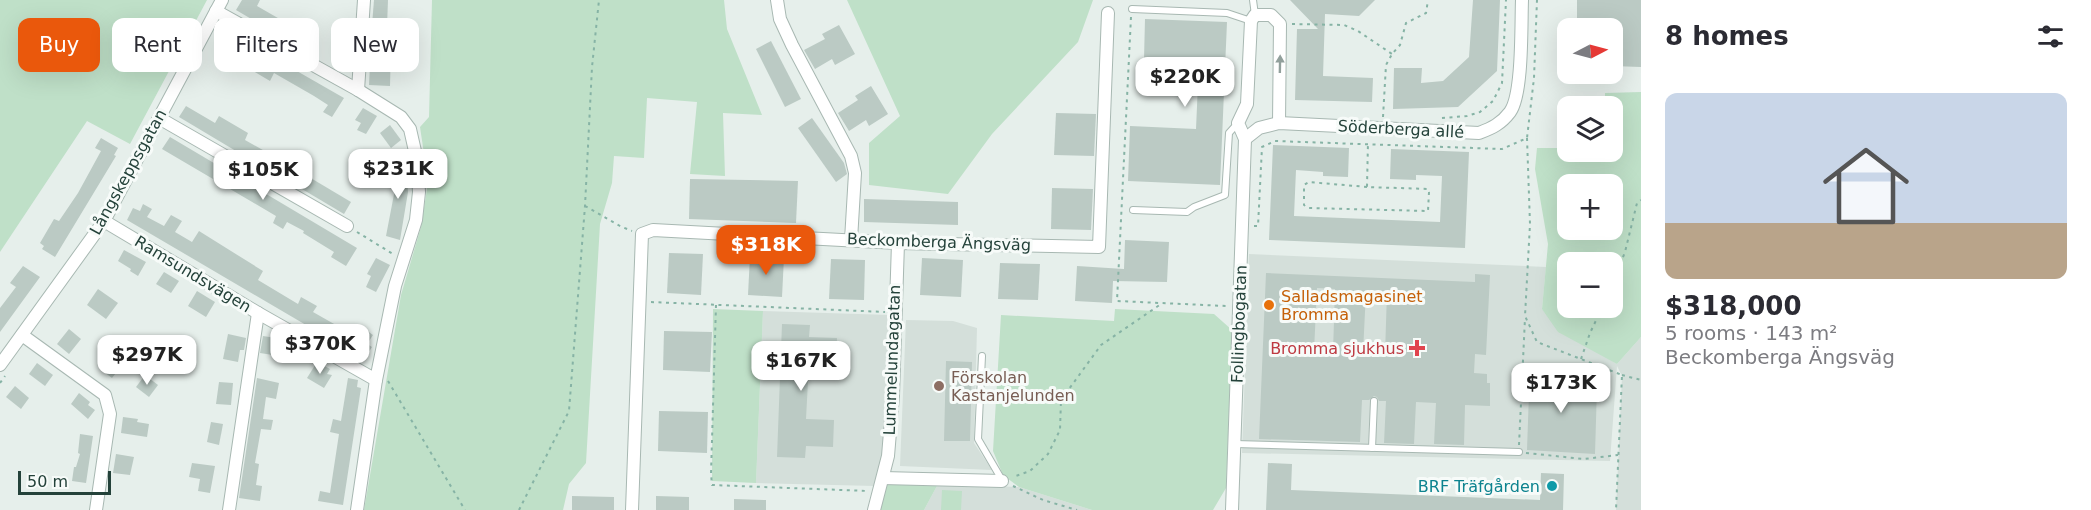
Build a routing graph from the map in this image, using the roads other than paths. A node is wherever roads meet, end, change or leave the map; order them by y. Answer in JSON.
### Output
{"nodes":[{"id":1,"x":364,"y":0,"type":"edge"},
{"id":2,"x":777,"y":0,"type":"edge"},
{"id":3,"x":1253,"y":0,"type":"edge"},
{"id":4,"x":1522,"y":0,"type":"edge"},
{"id":5,"x":219,"y":6,"type":"edge"},
{"id":6,"x":1132,"y":9,"type":"road end"},
{"id":7,"x":1108,"y":13,"type":"dead end"},
{"id":8,"x":1253,"y":18,"type":"junction"},
{"id":9,"x":358,"y":90,"type":"junction"},
{"id":10,"x":159,"y":118,"type":"junction"},
{"id":11,"x":1238,"y":123,"type":"junction"},
{"id":12,"x":1279,"y":123,"type":"junction"},
{"id":13,"x":1245,"y":139,"type":"junction"},
{"id":14,"x":1133,"y":210,"type":"dead end"},
{"id":15,"x":104,"y":221,"type":"junction"},
{"id":16,"x":347,"y":226,"type":"road end"},
{"id":17,"x":851,"y":240,"type":"junction"},
{"id":18,"x":898,"y":243,"type":"junction"},
{"id":19,"x":258,"y":313,"type":"junction"},
{"id":20,"x":22,"y":335,"type":"junction"},
{"id":21,"x":982,"y":356,"type":"dead end"},
{"id":22,"x":0,"y":365,"type":"edge"},
{"id":23,"x":376,"y":380,"type":"junction"},
{"id":24,"x":1374,"y":400,"type":"dead end"},
{"id":25,"x":1235,"y":444,"type":"junction"},
{"id":26,"x":1372,"y":448,"type":"junction"},
{"id":27,"x":1519,"y":452,"type":"road end"},
{"id":28,"x":883,"y":478,"type":"junction"},
{"id":29,"x":1002,"y":481,"type":"joint"},
{"id":30,"x":96,"y":510,"type":"edge"},
{"id":31,"x":229,"y":510,"type":"edge"},
{"id":32,"x":357,"y":510,"type":"edge"},
{"id":33,"x":632,"y":510,"type":"edge"},
{"id":34,"x":874,"y":510,"type":"edge"},
{"id":35,"x":1232,"y":510,"type":"edge"}],
"edges":[{"from":1,"to":9,"type":"street"},
{"from":2,"to":17,"type":"street"},
{"from":3,"to":8,"type":"lane"},
{"from":4,"to":12,"type":"street","name":"Söderberga allé"},
{"from":5,"to":9,"type":"street"},
{"from":5,"to":10,"type":"street","name":"Långskeppsgatan"},
{"from":6,"to":8,"type":"lane"},
{"from":7,"to":18,"type":"street","name":"Beckomberga Ängsväg"},
{"from":8,"to":11,"type":"street"},
{"from":12,"to":8,"type":"street","one_way":true},
{"from":9,"to":23,"type":"street"},
{"from":10,"to":15,"type":"street","name":"Långskeppsgatan"},
{"from":10,"to":16,"type":"street"},
{"from":11,"to":13,"type":"street"},
{"from":11,"to":14,"type":"lane"},
{"from":12,"to":13,"type":"street","name":"Söderberga allé"},
{"from":13,"to":25,"type":"street","name":"Follingbogatan"},
{"from":15,"to":19,"type":"street","name":"Ramsundsvägen"},
{"from":15,"to":20,"type":"street","name":"Långskeppsgatan"},
{"from":17,"to":18,"type":"street","name":"Beckomberga Ängsväg"},
{"from":17,"to":33,"type":"street","name":"Beckomberga Ängsväg"},
{"from":18,"to":28,"type":"street","name":"Lummelundagatan"},
{"from":19,"to":23,"type":"street","name":"Ramsundsvägen"},
{"from":19,"to":31,"type":"street"},
{"from":20,"to":22,"type":"street","name":"Långskeppsgatan"},
{"from":20,"to":30,"type":"street"},
{"from":21,"to":29,"type":"lane"},
{"from":23,"to":32,"type":"street"},
{"from":24,"to":26,"type":"lane"},
{"from":25,"to":26,"type":"lane"},
{"from":25,"to":35,"type":"street","name":"Follingbogatan"},
{"from":26,"to":27,"type":"lane"},
{"from":28,"to":29,"type":"street"},
{"from":28,"to":34,"type":"street","name":"Lummelundagatan"}]}
